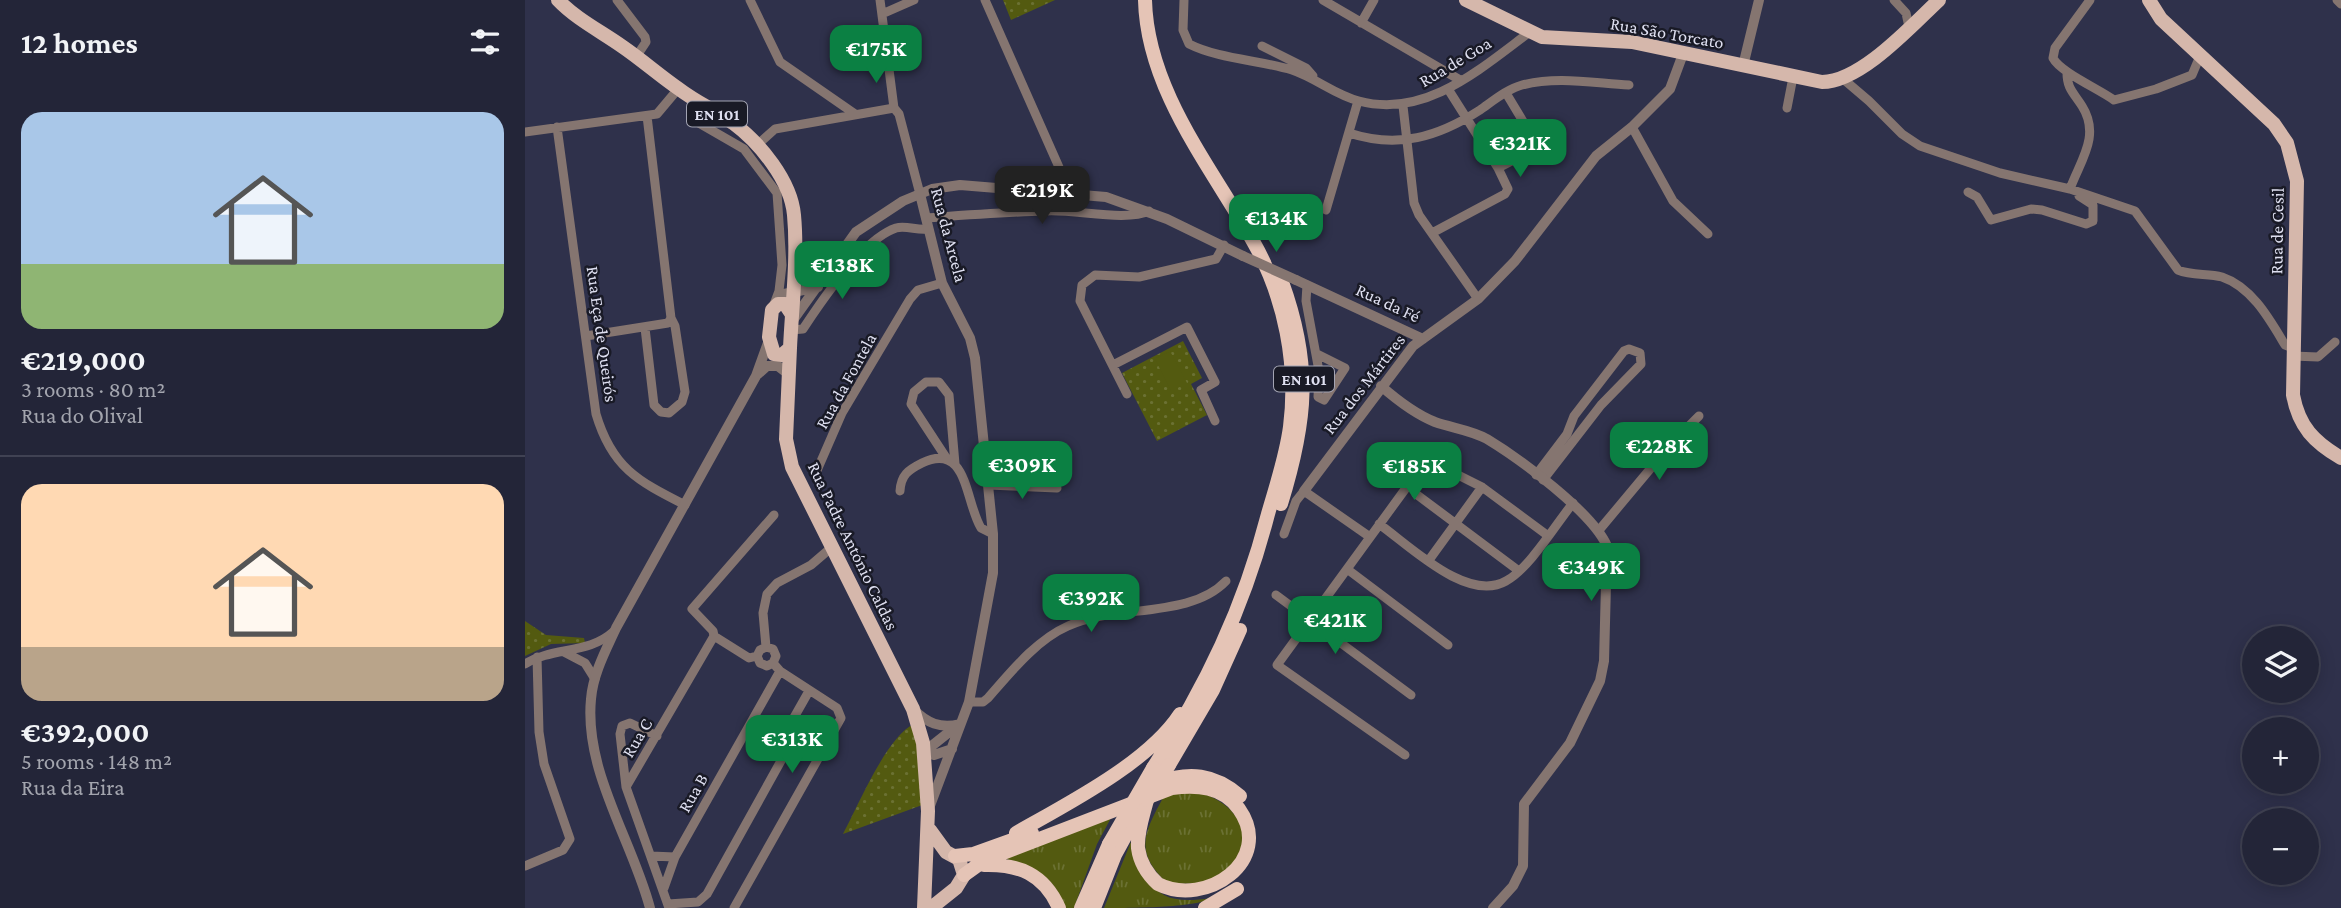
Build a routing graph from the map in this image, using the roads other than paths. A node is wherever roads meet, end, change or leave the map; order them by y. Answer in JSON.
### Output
{"nodes":[{"id":1,"x":558,"y":0,"type":"edge"},
{"id":2,"x":617,"y":0,"type":"edge"},
{"id":3,"x":750,"y":0,"type":"edge"},
{"id":4,"x":880,"y":0,"type":"edge"},
{"id":5,"x":914,"y":0,"type":"edge"},
{"id":6,"x":985,"y":0,"type":"edge"},
{"id":7,"x":1137,"y":0,"type":"edge"},
{"id":8,"x":1145,"y":0,"type":"edge"},
{"id":9,"x":1153,"y":0,"type":"edge"},
{"id":10,"x":1184,"y":0,"type":"edge"},
{"id":11,"x":1323,"y":0,"type":"edge"},
{"id":12,"x":1374,"y":0,"type":"edge"},
{"id":13,"x":1466,"y":0,"type":"edge"},
{"id":14,"x":1759,"y":0,"type":"edge"},
{"id":15,"x":1894,"y":0,"type":"edge"},
{"id":16,"x":1939,"y":0,"type":"edge"},
{"id":17,"x":2090,"y":0,"type":"edge"},
{"id":18,"x":2148,"y":0,"type":"edge"},
{"id":19,"x":2337,"y":0,"type":"edge"},
{"id":20,"x":2341,"y":4,"type":"edge"},
{"id":21,"x":882,"y":14,"type":"junction"},
{"id":22,"x":1361,"y":23,"type":"junction"},
{"id":23,"x":1909,"y":27,"type":"junction"},
{"id":24,"x":1530,"y":32,"type":"junction"},
{"id":25,"x":1262,"y":46,"type":"dead end"},
{"id":26,"x":1683,"y":54,"type":"junction"},
{"id":27,"x":2200,"y":55,"type":"junction"},
{"id":28,"x":636,"y":57,"type":"junction"},
{"id":29,"x":1744,"y":66,"type":"junction"},
{"id":30,"x":2067,"y":72,"type":"junction"},
{"id":31,"x":1314,"y":77,"type":"junction"},
{"id":32,"x":1793,"y":77,"type":"junction"},
{"id":33,"x":1842,"y":78,"type":"junction"},
{"id":34,"x":1460,"y":80,"type":"junction"},
{"id":35,"x":1629,"y":85,"type":"dead end"},
{"id":36,"x":678,"y":89,"type":"junction"},
{"id":37,"x":1448,"y":89,"type":"junction"},
{"id":38,"x":1506,"y":93,"type":"junction"},
{"id":39,"x":694,"y":100,"type":"junction"},
{"id":40,"x":1358,"y":101,"type":"junction"},
{"id":41,"x":1403,"y":106,"type":"junction"},
{"id":42,"x":894,"y":108,"type":"junction"},
{"id":43,"x":1175,"y":108,"type":"junction"},
{"id":44,"x":1787,"y":108,"type":"dead end"},
{"id":45,"x":855,"y":114,"type":"junction"},
{"id":46,"x":647,"y":116,"type":"junction"},
{"id":47,"x":1467,"y":119,"type":"junction"},
{"id":48,"x":557,"y":127,"type":"junction"},
{"id":49,"x":1632,"y":127,"type":"junction"},
{"id":50,"x":525,"y":132,"type":"edge"},
{"id":51,"x":1349,"y":133,"type":"junction"},
{"id":52,"x":1407,"y":141,"type":"junction"},
{"id":53,"x":756,"y":146,"type":"junction"},
{"id":54,"x":1498,"y":167,"type":"junction"},
{"id":55,"x":2070,"y":189,"type":"junction"},
{"id":56,"x":1070,"y":192,"type":"junction"},
{"id":57,"x":1968,"y":192,"type":"dead end"},
{"id":58,"x":920,"y":194,"type":"junction"},
{"id":59,"x":1149,"y":211,"type":"junction"},
{"id":60,"x":1326,"y":211,"type":"dead end"},
{"id":61,"x":927,"y":223,"type":"junction"},
{"id":62,"x":1432,"y":233,"type":"junction"},
{"id":63,"x":1708,"y":234,"type":"dead end"},
{"id":64,"x":1224,"y":245,"type":"junction"},
{"id":65,"x":942,"y":283,"type":"junction"},
{"id":66,"x":1307,"y":285,"type":"junction"},
{"id":67,"x":818,"y":287,"type":"junction"},
{"id":68,"x":784,"y":296,"type":"junction"},
{"id":69,"x":1478,"y":299,"type":"junction"},
{"id":70,"x":671,"y":318,"type":"junction"},
{"id":71,"x":791,"y":322,"type":"junction"},
{"id":72,"x":645,"y":328,"type":"junction"},
{"id":73,"x":586,"y":336,"type":"junction"},
{"id":74,"x":769,"y":337,"type":"junction"},
{"id":75,"x":1423,"y":339,"type":"junction"},
{"id":76,"x":2335,"y":342,"type":"dead end"},
{"id":77,"x":2293,"y":352,"type":"junction"},
{"id":78,"x":1317,"y":354,"type":"junction"},
{"id":79,"x":777,"y":356,"type":"junction"},
{"id":80,"x":1113,"y":365,"type":"junction"},
{"id":81,"x":756,"y":376,"type":"junction"},
{"id":82,"x":1381,"y":386,"type":"junction"},
{"id":83,"x":1127,"y":394,"type":"dead end"},
{"id":84,"x":1699,"y":416,"type":"dead end"},
{"id":85,"x":1215,"y":421,"type":"dead end"},
{"id":86,"x":2341,"y":458,"type":"edge"},
{"id":87,"x":951,"y":461,"type":"junction"},
{"id":88,"x":815,"y":475,"type":"dead end"},
{"id":89,"x":1540,"y":478,"type":"junction"},
{"id":90,"x":988,"y":485,"type":"junction"},
{"id":91,"x":1482,"y":487,"type":"junction"},
{"id":92,"x":1057,"y":488,"type":"dead end"},
{"id":93,"x":899,"y":491,"type":"dead end"},
{"id":94,"x":1304,"y":491,"type":"junction"},
{"id":95,"x":1416,"y":494,"type":"dead end"},
{"id":96,"x":1573,"y":503,"type":"junction"},
{"id":97,"x":685,"y":505,"type":"junction"},
{"id":98,"x":774,"y":515,"type":"dead end"},
{"id":99,"x":1456,"y":523,"type":"junction"},
{"id":100,"x":1379,"y":524,"type":"junction"},
{"id":101,"x":1600,"y":529,"type":"junction"},
{"id":102,"x":993,"y":534,"type":"junction"},
{"id":103,"x":1285,"y":534,"type":"dead end"},
{"id":104,"x":1548,"y":535,"type":"junction"},
{"id":105,"x":1370,"y":537,"type":"junction"},
{"id":106,"x":835,"y":554,"type":"junction"},
{"id":107,"x":1429,"y":560,"type":"junction"},
{"id":108,"x":811,"y":565,"type":"junction"},
{"id":109,"x":1347,"y":569,"type":"junction"},
{"id":110,"x":1520,"y":571,"type":"junction"},
{"id":111,"x":1226,"y":581,"type":"dead end"},
{"id":112,"x":1276,"y":595,"type":"dead end"},
{"id":113,"x":1311,"y":619,"type":"junction"},
{"id":114,"x":616,"y":628,"type":"junction"},
{"id":115,"x":714,"y":636,"type":"junction"},
{"id":116,"x":591,"y":645,"type":"junction"},
{"id":117,"x":1448,"y":645,"type":"dead end"},
{"id":118,"x":767,"y":647,"type":"junction"},
{"id":119,"x":562,"y":651,"type":"junction"},
{"id":120,"x":605,"y":654,"type":"junction"},
{"id":121,"x":757,"y":656,"type":"junction"},
{"id":122,"x":537,"y":657,"type":"junction"},
{"id":123,"x":773,"y":663,"type":"junction"},
{"id":124,"x":525,"y":664,"type":"edge"},
{"id":125,"x":593,"y":670,"type":"junction"},
{"id":126,"x":780,"y":671,"type":"junction"},
{"id":127,"x":1205,"y":685,"type":"junction"},
{"id":128,"x":809,"y":691,"type":"junction"},
{"id":129,"x":1411,"y":695,"type":"dead end"},
{"id":130,"x":969,"y":702,"type":"junction"},
{"id":131,"x":913,"y":709,"type":"junction"},
{"id":132,"x":960,"y":724,"type":"junction"},
{"id":133,"x":657,"y":736,"type":"junction"},
{"id":134,"x":952,"y":749,"type":"junction"},
{"id":135,"x":924,"y":752,"type":"junction"},
{"id":136,"x":1405,"y":755,"type":"dead end"},
{"id":137,"x":626,"y":787,"type":"junction"},
{"id":138,"x":928,"y":810,"type":"junction"},
{"id":139,"x":1135,"y":826,"type":"junction"},
{"id":140,"x":929,"y":829,"type":"junction"},
{"id":141,"x":998,"y":843,"type":"junction"},
{"id":142,"x":951,"y":854,"type":"junction"},
{"id":143,"x":651,"y":856,"type":"junction"},
{"id":144,"x":675,"y":857,"type":"junction"},
{"id":145,"x":927,"y":863,"type":"junction"},
{"id":146,"x":979,"y":865,"type":"junction"},
{"id":147,"x":525,"y":866,"type":"edge"},
{"id":148,"x":964,"y":875,"type":"junction"},
{"id":149,"x":927,"y":883,"type":"junction"},
{"id":150,"x":664,"y":888,"type":"junction"},
{"id":151,"x":949,"y":891,"type":"junction"},
{"id":152,"x":668,"y":906,"type":"edge"},
{"id":153,"x":650,"y":908,"type":"edge"},
{"id":154,"x":734,"y":908,"type":"edge"},
{"id":155,"x":924,"y":908,"type":"edge"},
{"id":156,"x":931,"y":908,"type":"edge"},
{"id":157,"x":1059,"y":908,"type":"edge"},
{"id":158,"x":1081,"y":908,"type":"edge"},
{"id":159,"x":1094,"y":908,"type":"edge"},
{"id":160,"x":1205,"y":908,"type":"edge"},
{"id":161,"x":1493,"y":908,"type":"edge"}],
"edges":[{"from":1,"to":28,"type":"main road","number":"EN 101"},
{"from":2,"to":28,"type":"street"},
{"from":3,"to":45,"type":"street"},
{"from":4,"to":21,"type":"street","name":"Rua da Arcela"},
{"from":5,"to":21,"type":"street"},
{"from":6,"to":56,"type":"street"},
{"from":7,"to":43,"type":"highway"},
{"from":8,"to":43,"type":"highway","number":"EN 101"},
{"from":9,"to":139,"type":"highway","number":"EN 101","bridge":true},
{"from":10,"to":31,"type":"street","name":"Rua de Goa"},
{"from":11,"to":22,"type":"street"},
{"from":12,"to":22,"type":"street"},
{"from":13,"to":24,"type":"main road","name":"Rua São Torcato"},
{"from":14,"to":29,"type":"street"},
{"from":15,"to":23,"type":"street"},
{"from":16,"to":23,"type":"main road"},
{"from":17,"to":30,"type":"street"},
{"from":18,"to":27,"type":"main road","name":"Rua de Cesil"},
{"from":19,"to":20,"type":"street"},
{"from":21,"to":42,"type":"street","name":"Rua da Arcela"},
{"from":22,"to":34,"type":"street"},
{"from":23,"to":33,"type":"main road"},
{"from":24,"to":26,"type":"main road","name":"Rua São Torcato"},
{"from":24,"to":34,"type":"street","name":"Rua de Goa"},
{"from":25,"to":31,"type":"street","name":"Rua de Goa"},
{"from":26,"to":29,"type":"main road","name":"Rua São Torcato"},
{"from":26,"to":49,"type":"street","name":"Rua dos Mártires"},
{"from":27,"to":30,"type":"street"},
{"from":27,"to":77,"type":"main road","name":"Rua de Cesil"},
{"from":28,"to":36,"type":"main road","number":"EN 101"},
{"from":29,"to":32,"type":"main road","name":"Rua São Torcato"},
{"from":30,"to":55,"type":"street"},
{"from":31,"to":40,"type":"street","name":"Rua de Goa"},
{"from":32,"to":33,"type":"main road","name":"Rua São Torcato"},
{"from":32,"to":44,"type":"street"},
{"from":33,"to":55,"type":"street"},
{"from":34,"to":37,"type":"street","name":"Rua de Goa"},
{"from":35,"to":38,"type":"street"},
{"from":36,"to":39,"type":"main road","number":"EN 101"},
{"from":36,"to":46,"type":"street"},
{"from":37,"to":41,"type":"street","name":"Rua de Goa"},
{"from":37,"to":47,"type":"street"},
{"from":38,"to":47,"type":"street"},
{"from":38,"to":54,"type":"street"},
{"from":39,"to":53,"type":"main road","number":"EN 101"},
{"from":39,"to":68,"type":"street"},
{"from":40,"to":41,"type":"street","name":"Rua de Goa"},
{"from":40,"to":51,"type":"street"},
{"from":41,"to":52,"type":"street"},
{"from":42,"to":45,"type":"street"},
{"from":42,"to":58,"type":"street","name":"Rua da Arcela"},
{"from":43,"to":127,"type":"highway","number":"EN 101"},
{"from":45,"to":53,"type":"street"},
{"from":46,"to":48,"type":"street"},
{"from":46,"to":70,"type":"street"},
{"from":47,"to":52,"type":"street"},
{"from":47,"to":54,"type":"street"},
{"from":48,"to":50,"type":"street"},
{"from":48,"to":73,"type":"street","name":"Rua Eça de Queirós"},
{"from":49,"to":63,"type":"street"},
{"from":49,"to":69,"type":"street","name":"Rua dos Mártires"},
{"from":51,"to":52,"type":"street"},
{"from":51,"to":60,"type":"street"},
{"from":52,"to":62,"type":"street"},
{"from":53,"to":68,"type":"main road","number":"EN 101"},
{"from":54,"to":62,"type":"street"},
{"from":55,"to":57,"type":"street"},
{"from":55,"to":77,"type":"street"},
{"from":56,"to":58,"type":"street","name":"Rua da Fé"},
{"from":56,"to":59,"type":"street","name":"Rua da Fé"},
{"from":58,"to":61,"type":"street","name":"Rua da Arcela"},
{"from":58,"to":67,"type":"street","name":"Rua da Fé"},
{"from":59,"to":61,"type":"street"},
{"from":59,"to":64,"type":"street","name":"Rua da Fé"},
{"from":61,"to":65,"type":"street","name":"Rua da Arcela"},
{"from":61,"to":71,"type":"street"},
{"from":62,"to":69,"type":"street"},
{"from":64,"to":66,"type":"street","name":"Rua da Fé","bridge":true},
{"from":64,"to":80,"type":"street"},
{"from":65,"to":88,"type":"street","name":"Rua da Fontela"},
{"from":65,"to":90,"type":"street","name":"Rua da Arcela"},
{"from":66,"to":75,"type":"street","name":"Rua da Fé"},
{"from":66,"to":78,"type":"street"},
{"from":67,"to":68,"type":"street"},
{"from":67,"to":71,"type":"street","name":"Rua da Fé"},
{"from":68,"to":71,"type":"main road"},
{"from":68,"to":74,"type":"main road","number":"EN 101"},
{"from":69,"to":75,"type":"street","name":"Rua dos Mártires"},
{"from":70,"to":72,"type":"street"},
{"from":70,"to":72,"type":"street"},
{"from":71,"to":79,"type":"main road"},
{"from":72,"to":73,"type":"street"},
{"from":73,"to":97,"type":"street","name":"Rua Eça de Queirós"},
{"from":74,"to":79,"type":"main road","number":"EN 101"},
{"from":74,"to":81,"type":"street"},
{"from":75,"to":82,"type":"street","name":"Rua dos Mártires"},
{"from":76,"to":77,"type":"street"},
{"from":77,"to":86,"type":"main road","name":"Rua de Cesil"},
{"from":78,"to":78,"type":"street"},
{"from":79,"to":81,"type":"street"},
{"from":79,"to":106,"type":"main road","name":"Rua Padre António Caldas","number":"EN 101"},
{"from":80,"to":83,"type":"street"},
{"from":80,"to":85,"type":"street"},
{"from":81,"to":97,"type":"street"},
{"from":82,"to":89,"type":"street"},
{"from":82,"to":94,"type":"street","name":"Rua dos Mártires"},
{"from":84,"to":101,"type":"street"},
{"from":87,"to":87,"type":"street"},
{"from":87,"to":93,"type":"street"},
{"from":87,"to":102,"type":"street"},
{"from":89,"to":89,"type":"street"},
{"from":89,"to":96,"type":"street"},
{"from":90,"to":92,"type":"street"},
{"from":90,"to":102,"type":"street","name":"Rua da Arcela"},
{"from":91,"to":99,"type":"street"},
{"from":91,"to":100,"type":"street"},
{"from":91,"to":104,"type":"street"},
{"from":94,"to":103,"type":"street","name":"Rua dos Mártires"},
{"from":94,"to":105,"type":"street"},
{"from":95,"to":99,"type":"street"},
{"from":96,"to":101,"type":"street"},
{"from":96,"to":104,"type":"street"},
{"from":97,"to":114,"type":"street"},
{"from":98,"to":115,"type":"street"},
{"from":99,"to":107,"type":"street"},
{"from":99,"to":110,"type":"street"},
{"from":100,"to":105,"type":"street"},
{"from":100,"to":107,"type":"street"},
{"from":101,"to":161,"type":"street"},
{"from":102,"to":130,"type":"street","name":"Rua da Arcela"},
{"from":104,"to":110,"type":"street"},
{"from":105,"to":109,"type":"street"},
{"from":106,"to":108,"type":"street"},
{"from":106,"to":108,"type":"street"},
{"from":106,"to":131,"type":"main road","name":"Rua Padre António Caldas","number":"EN 101"},
{"from":107,"to":110,"type":"street"},
{"from":108,"to":118,"type":"street"},
{"from":109,"to":113,"type":"street"},
{"from":109,"to":117,"type":"street"},
{"from":111,"to":130,"type":"street"},
{"from":112,"to":113,"type":"street"},
{"from":113,"to":129,"type":"street"},
{"from":113,"to":136,"type":"street"},
{"from":114,"to":116,"type":"street"},
{"from":114,"to":120,"type":"street"},
{"from":115,"to":121,"type":"street"},
{"from":115,"to":133,"type":"street","name":"Rua C"},
{"from":116,"to":119,"type":"street"},
{"from":116,"to":120,"type":"street"},
{"from":116,"to":125,"type":"street"},
{"from":118,"to":121,"type":"street"},
{"from":118,"to":123,"type":"street"},
{"from":119,"to":122,"type":"street"},
{"from":119,"to":125,"type":"street"},
{"from":120,"to":125,"type":"street"},
{"from":121,"to":123,"type":"street"},
{"from":122,"to":124,"type":"street"},
{"from":122,"to":147,"type":"street"},
{"from":123,"to":126,"type":"street"},
{"from":125,"to":153,"type":"street"},
{"from":126,"to":128,"type":"street"},
{"from":126,"to":144,"type":"street","name":"Rua B"},
{"from":127,"to":141,"type":"highway"},
{"from":127,"to":158,"type":"highway","number":"EN 101","bridge":true},
{"from":128,"to":152,"type":"street"},
{"from":128,"to":154,"type":"street"},
{"from":130,"to":132,"type":"street","name":"Rua da Arcela"},
{"from":131,"to":132,"type":"street"},
{"from":131,"to":135,"type":"main road","name":"Rua Padre António Caldas","number":"EN 101"},
{"from":132,"to":134,"type":"street","name":"Rua da Arcela"},
{"from":132,"to":135,"type":"street"},
{"from":133,"to":137,"type":"street","name":"Rua C"},
{"from":133,"to":137,"type":"street"},
{"from":134,"to":135,"type":"street"},
{"from":134,"to":138,"type":"street","name":"Rua da Arcela"},
{"from":135,"to":138,"type":"main road","number":"EN 101"},
{"from":137,"to":143,"type":"street"},
{"from":138,"to":140,"type":"main road","number":"EN 101"},
{"from":139,"to":146,"type":"highway"},
{"from":139,"to":159,"type":"highway"},
{"from":140,"to":142,"type":"main road"},
{"from":140,"to":145,"type":"main road","number":"EN 101"},
{"from":141,"to":142,"type":"highway"},
{"from":141,"to":160,"type":"highway"},
{"from":142,"to":145,"type":"main road"},
{"from":142,"to":148,"type":"main road"},
{"from":143,"to":144,"type":"street"},
{"from":143,"to":150,"type":"street"},
{"from":144,"to":150,"type":"street","name":"Rua B"},
{"from":145,"to":149,"type":"main road","number":"EN 101"},
{"from":146,"to":148,"type":"highway"},
{"from":146,"to":157,"type":"highway"},
{"from":148,"to":151,"type":"main road"},
{"from":149,"to":151,"type":"main road"},
{"from":149,"to":155,"type":"main road","number":"EN 101"},
{"from":150,"to":152,"type":"street"},
{"from":151,"to":156,"type":"main road"}]}
